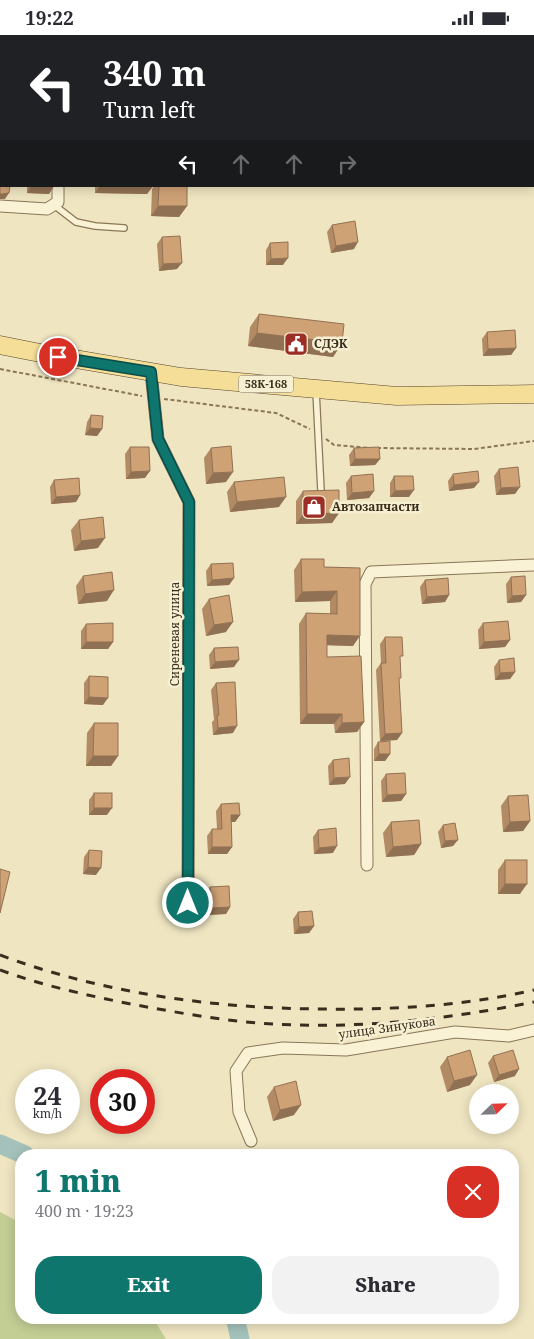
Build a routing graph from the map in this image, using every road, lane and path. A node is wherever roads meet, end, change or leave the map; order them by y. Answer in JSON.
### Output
{"nodes":[{"id":1,"x":58,"y":187,"type":"edge"},
{"id":2,"x":54,"y":205,"type":"junction"},
{"id":3,"x":0,"y":206,"type":"edge"},
{"id":4,"x":124,"y":228,"type":"dead end"},
{"id":5,"x":0,"y":345,"type":"edge"},
{"id":6,"x":0,"y":369,"type":"edge"},
{"id":7,"x":151,"y":372,"type":"junction"},
{"id":8,"x":316,"y":389,"type":"junction"},
{"id":9,"x":534,"y":394,"type":"edge"},
{"id":10,"x":153,"y":398,"type":"junction"},
{"id":11,"x":318,"y":433,"type":"junction"},
{"id":12,"x":534,"y":441,"type":"edge"},
{"id":13,"x":321,"y":491,"type":"edge"},
{"id":14,"x":534,"y":565,"type":"edge"},
{"id":15,"x":367,"y":865,"type":"dead end"},
{"id":16,"x":188,"y":903,"type":"dead end"},
{"id":17,"x":534,"y":1030,"type":"edge"},
{"id":18,"x":251,"y":1141,"type":"dead end"}],
"edges":[{"from":1,"to":2,"type":"street"},
{"from":2,"to":3,"type":"street"},
{"from":2,"to":4,"type":"lane"},
{"from":5,"to":7,"type":"main road","number":"58К-168"},
{"from":6,"to":10,"type":"path"},
{"from":7,"to":8,"type":"main road","number":"58К-168"},
{"from":7,"to":10,"type":"street","name":"Сиреневая улица"},
{"from":8,"to":9,"type":"main road","number":"58К-168"},
{"from":8,"to":11,"type":"lane"},
{"from":10,"to":11,"type":"path"},
{"from":10,"to":16,"type":"street","name":"Сиреневая улица"},
{"from":11,"to":12,"type":"path"},
{"from":11,"to":13,"type":"lane"},
{"from":14,"to":15,"type":"street"},
{"from":17,"to":18,"type":"street","name":"улица Зинукова"}]}
